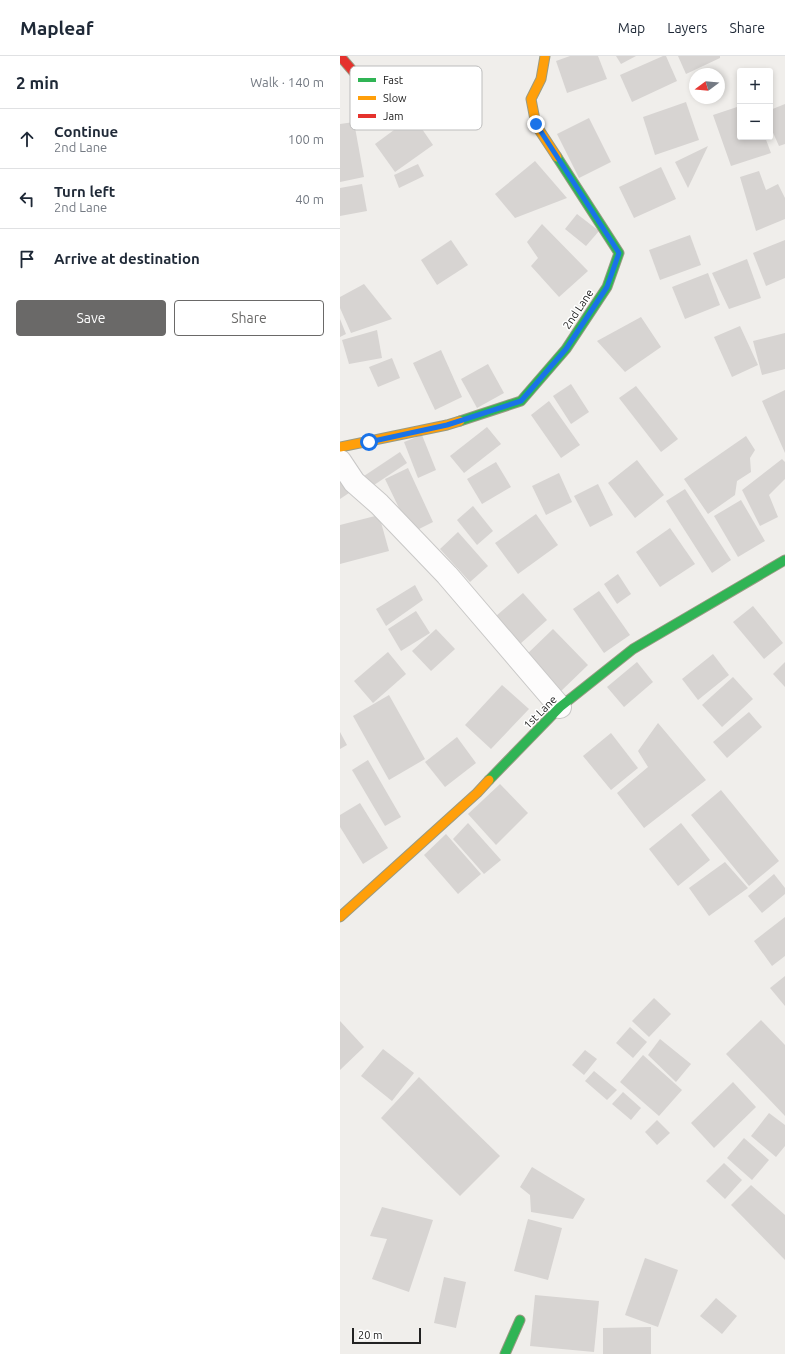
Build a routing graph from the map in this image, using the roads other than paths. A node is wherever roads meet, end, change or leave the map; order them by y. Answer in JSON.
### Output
{"nodes":[{"id":1,"x":340,"y":56,"type":"edge"},
{"id":2,"x":545,"y":56,"type":"edge"},
{"id":3,"x":350,"y":68,"type":"edge"},
{"id":4,"x":340,"y":447,"type":"edge"},
{"id":5,"x":340,"y":461,"type":"edge"},
{"id":6,"x":785,"y":560,"type":"edge"},
{"id":7,"x":560,"y":707,"type":"junction"},
{"id":8,"x":340,"y":917,"type":"edge"},
{"id":9,"x":520,"y":1320,"type":"dead end"},
{"id":10,"x":505,"y":1354,"type":"edge"}],
"edges":[{"from":1,"to":3,"type":"street"},
{"from":2,"to":4,"type":"street","name":"2nd Lane"},
{"from":5,"to":7,"type":"street"},
{"from":6,"to":7,"type":"street","name":"1st Lane"},
{"from":7,"to":8,"type":"street","name":"1st Lane"},
{"from":9,"to":10,"type":"street"}]}
